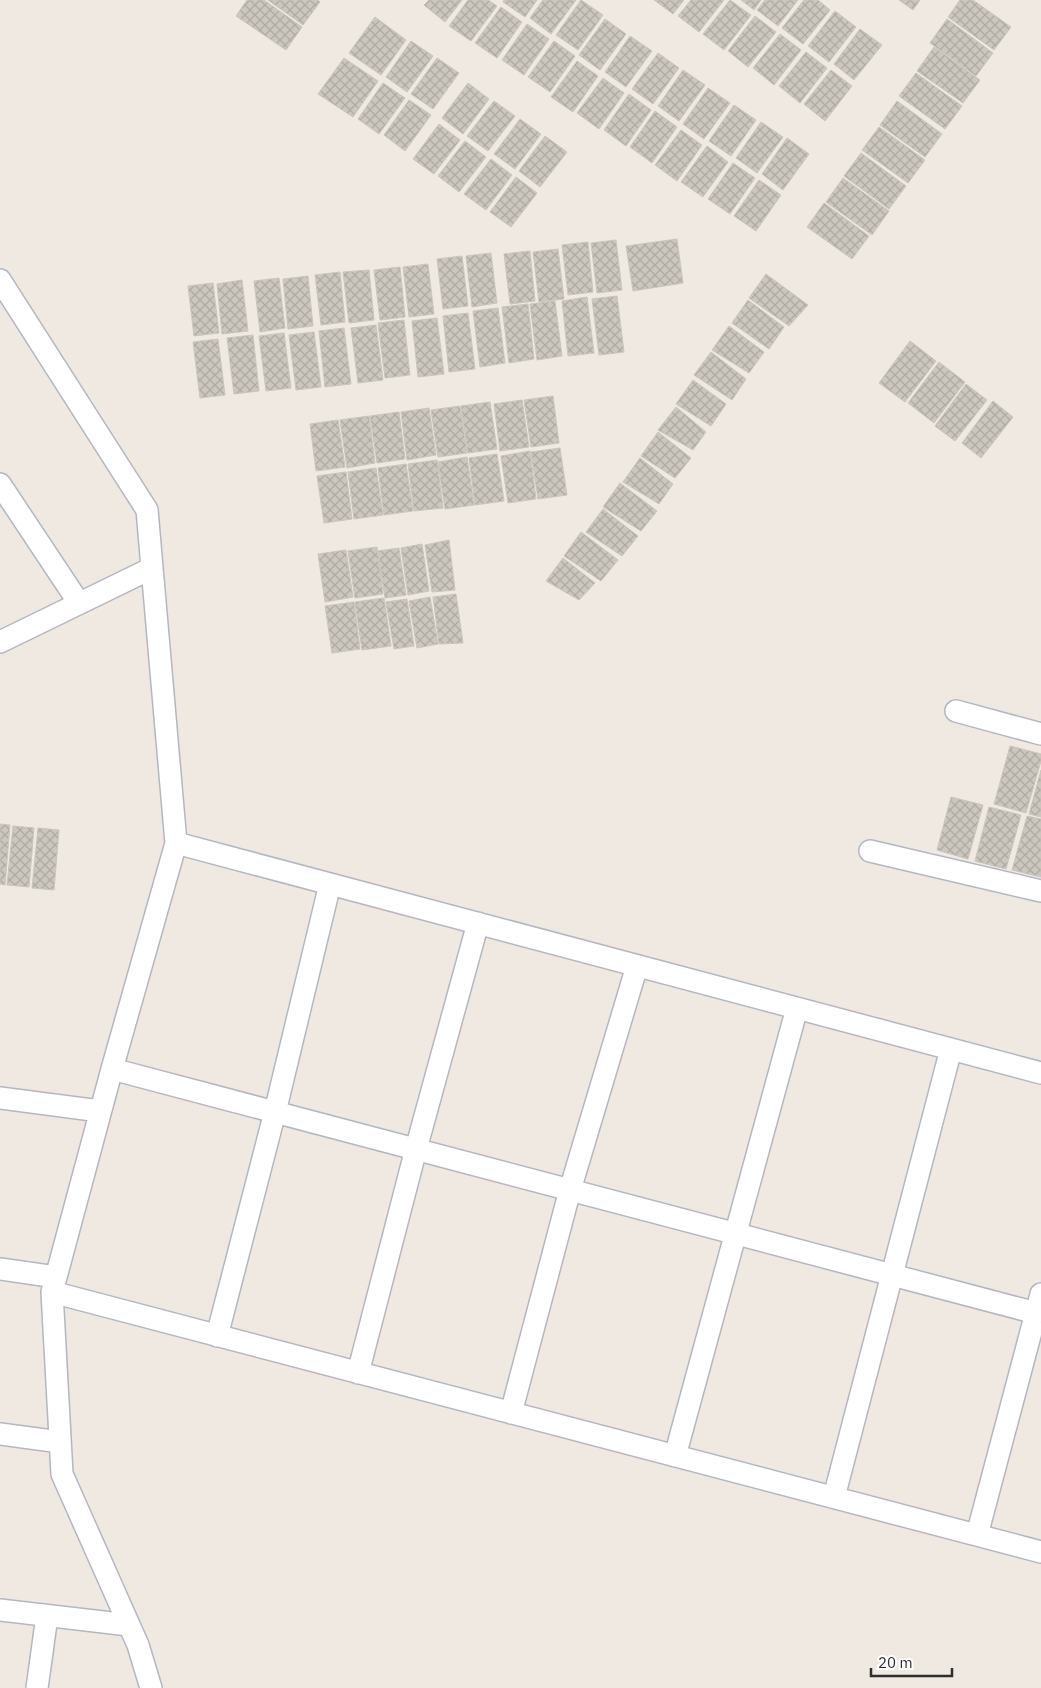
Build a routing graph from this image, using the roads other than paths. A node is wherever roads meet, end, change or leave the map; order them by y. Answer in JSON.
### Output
{"nodes":[{"id":1,"x":0,"y":280,"type":"edge"},
{"id":2,"x":0,"y":484,"type":"edge"},
{"id":3,"x":152,"y":568,"type":"junction"},
{"id":4,"x":79,"y":603,"type":"junction"},
{"id":5,"x":0,"y":642,"type":"edge"},
{"id":6,"x":956,"y":711,"type":"dead end"},
{"id":7,"x":1041,"y":734,"type":"edge"},
{"id":8,"x":176,"y":843,"type":"junction"},
{"id":9,"x":870,"y":851,"type":"dead end"},
{"id":10,"x":330,"y":884,"type":"junction"},
{"id":11,"x":1041,"y":891,"type":"edge"},
{"id":12,"x":478,"y":923,"type":"junction"},
{"id":13,"x":637,"y":966,"type":"junction"},
{"id":14,"x":797,"y":1008,"type":"junction"},
{"id":15,"x":951,"y":1049,"type":"junction"},
{"id":16,"x":112,"y":1069,"type":"junction"},
{"id":17,"x":1041,"y":1073,"type":"edge"},
{"id":18,"x":0,"y":1098,"type":"edge"},
{"id":19,"x":100,"y":1111,"type":"junction"},
{"id":20,"x":276,"y":1112,"type":"junction"},
{"id":21,"x":416,"y":1149,"type":"junction"},
{"id":22,"x":570,"y":1190,"type":"junction"},
{"id":23,"x":736,"y":1234,"type":"junction"},
{"id":24,"x":0,"y":1269,"type":"edge"},
{"id":25,"x":891,"y":1275,"type":"junction"},
{"id":26,"x":54,"y":1284,"type":"junction"},
{"id":27,"x":1038,"y":1303,"type":"edge"},
{"id":28,"x":217,"y":1336,"type":"junction"},
{"id":29,"x":358,"y":1373,"type":"junction"},
{"id":30,"x":511,"y":1413,"type":"junction"},
{"id":31,"x":0,"y":1434,"type":"edge"},
{"id":32,"x":60,"y":1442,"type":"junction"},
{"id":33,"x":675,"y":1456,"type":"junction"},
{"id":34,"x":834,"y":1497,"type":"junction"},
{"id":35,"x":977,"y":1535,"type":"junction"},
{"id":36,"x":1041,"y":1552,"type":"edge"},
{"id":37,"x":0,"y":1610,"type":"edge"},
{"id":38,"x":47,"y":1616,"type":"junction"},
{"id":39,"x":130,"y":1626,"type":"junction"},
{"id":40,"x":37,"y":1688,"type":"edge"},
{"id":41,"x":151,"y":1688,"type":"edge"}],
"edges":[{"from":1,"to":3,"type":"street"},
{"from":2,"to":4,"type":"street"},
{"from":3,"to":4,"type":"street"},
{"from":3,"to":8,"type":"street"},
{"from":4,"to":5,"type":"street"},
{"from":6,"to":7,"type":"street"},
{"from":8,"to":10,"type":"street"},
{"from":8,"to":16,"type":"street"},
{"from":9,"to":11,"type":"street"},
{"from":10,"to":12,"type":"street"},
{"from":10,"to":20,"type":"street"},
{"from":12,"to":13,"type":"street"},
{"from":12,"to":21,"type":"street"},
{"from":13,"to":14,"type":"street"},
{"from":13,"to":22,"type":"street"},
{"from":14,"to":15,"type":"street"},
{"from":14,"to":23,"type":"street"},
{"from":15,"to":17,"type":"street"},
{"from":15,"to":25,"type":"street"},
{"from":16,"to":19,"type":"street"},
{"from":16,"to":20,"type":"street"},
{"from":18,"to":19,"type":"street"},
{"from":19,"to":26,"type":"street"},
{"from":20,"to":21,"type":"street"},
{"from":20,"to":28,"type":"street"},
{"from":21,"to":22,"type":"street"},
{"from":21,"to":29,"type":"street"},
{"from":22,"to":23,"type":"street"},
{"from":22,"to":30,"type":"street"},
{"from":23,"to":25,"type":"street"},
{"from":23,"to":33,"type":"street"},
{"from":24,"to":26,"type":"street"},
{"from":25,"to":27,"type":"street"},
{"from":25,"to":34,"type":"street"},
{"from":26,"to":28,"type":"street"},
{"from":26,"to":32,"type":"street"},
{"from":27,"to":35,"type":"street"},
{"from":28,"to":29,"type":"street"},
{"from":29,"to":30,"type":"street"},
{"from":30,"to":33,"type":"street"},
{"from":31,"to":32,"type":"street"},
{"from":32,"to":39,"type":"street"},
{"from":33,"to":34,"type":"street"},
{"from":34,"to":35,"type":"street"},
{"from":35,"to":36,"type":"street"},
{"from":37,"to":38,"type":"street"},
{"from":38,"to":39,"type":"street"},
{"from":38,"to":40,"type":"street"},
{"from":39,"to":41,"type":"street"}]}
